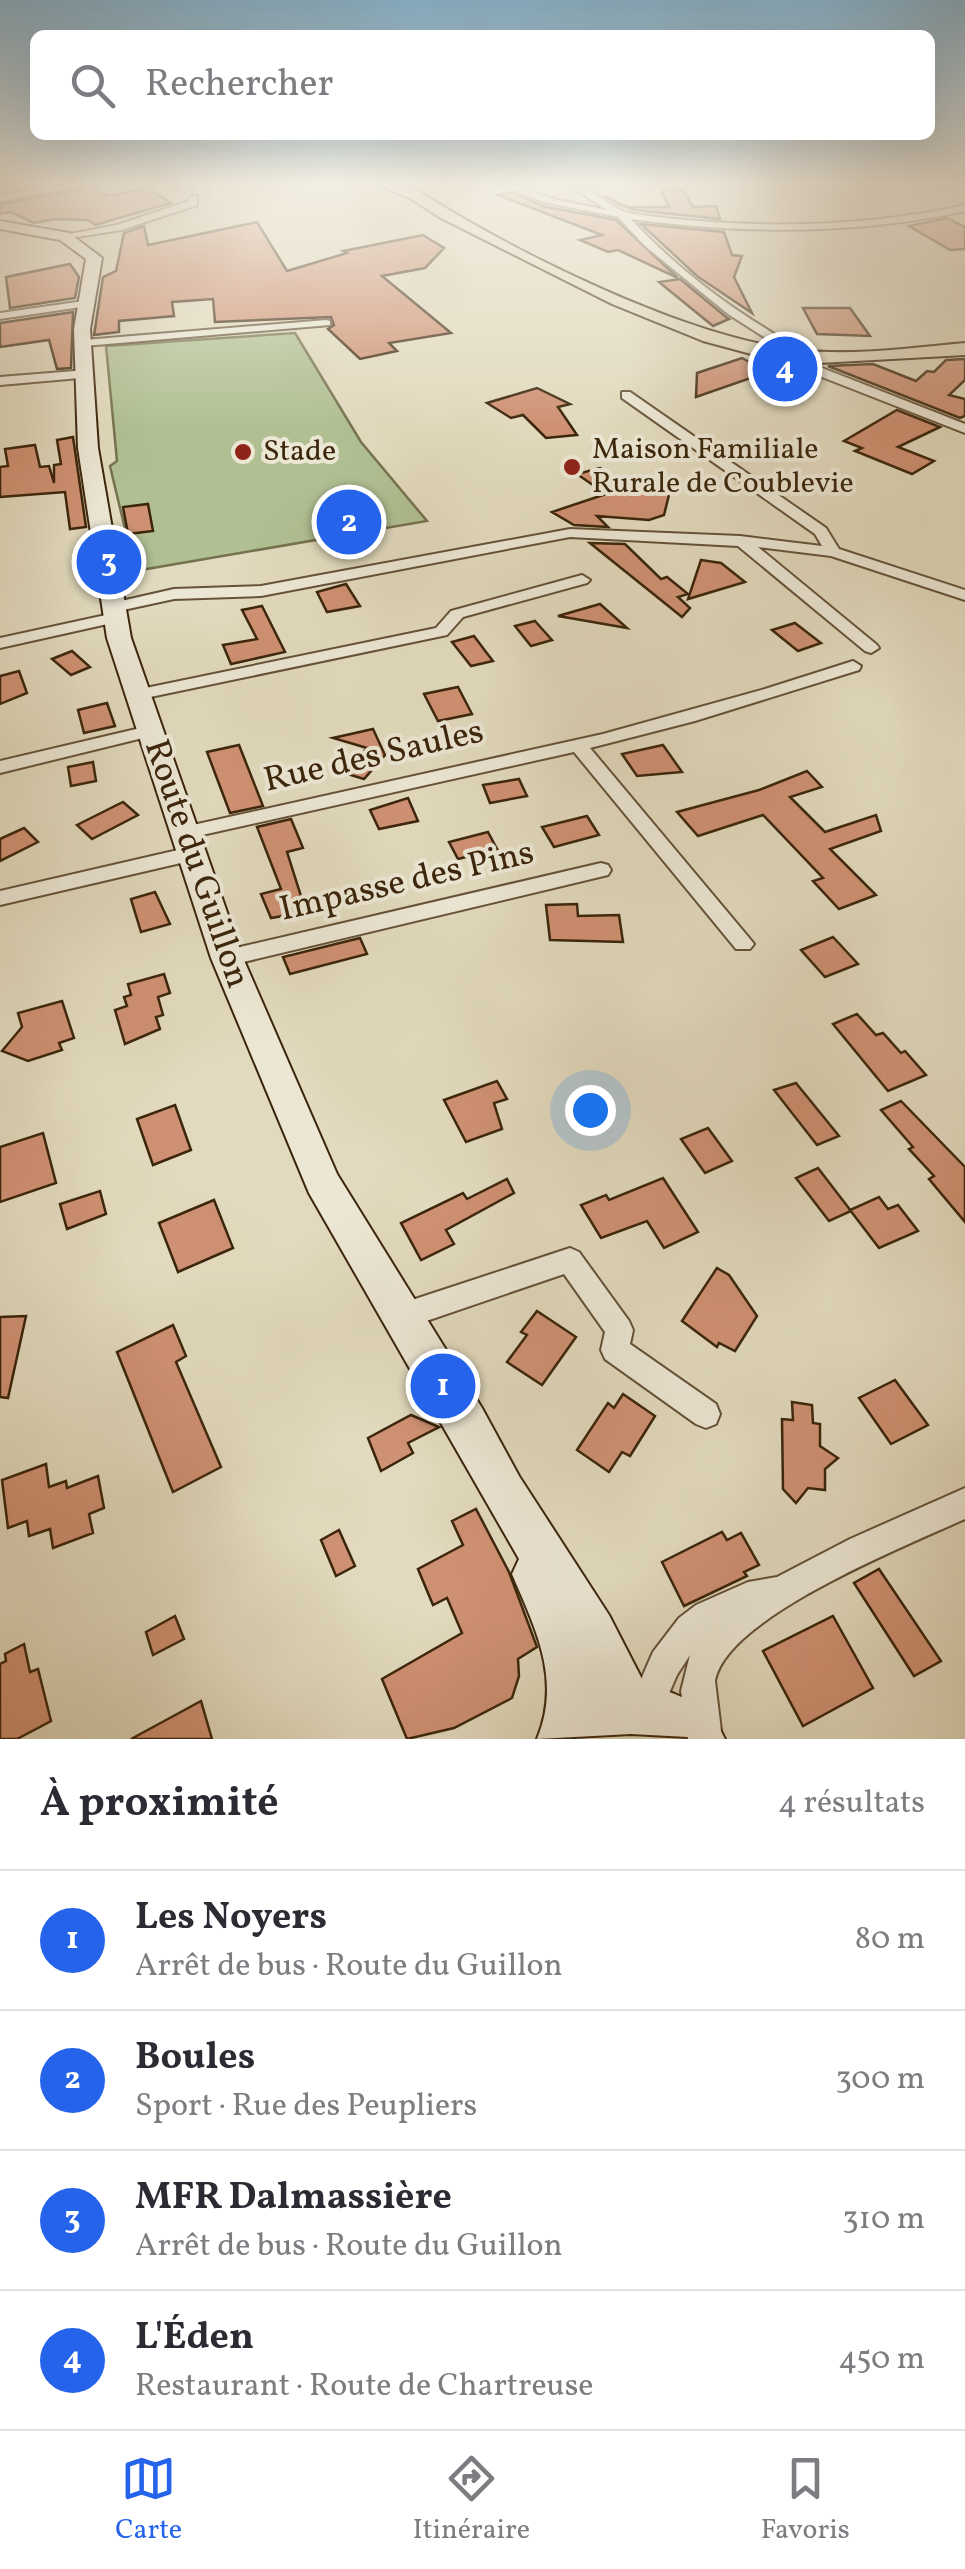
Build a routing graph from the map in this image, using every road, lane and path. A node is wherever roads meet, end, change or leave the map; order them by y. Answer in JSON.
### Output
{"nodes":[{"id":1,"x":93,"y":264,"type":"edge"},
{"id":2,"x":551,"y":264,"type":"edge"},
{"id":3,"x":673,"y":264,"type":"edge"},
{"id":4,"x":84,"y":304,"type":"junction"},
{"id":5,"x":0,"y":316,"type":"edge"},
{"id":6,"x":326,"y":323,"type":"dead end"},
{"id":7,"x":965,"y":349,"type":"edge"},
{"id":8,"x":797,"y":356,"type":"junction"},
{"id":9,"x":86,"y":359,"type":"junction"},
{"id":10,"x":0,"y":381,"type":"edge"},
{"id":11,"x":626,"y":395,"type":"dead end"},
{"id":12,"x":965,"y":430,"type":"edge"},
{"id":13,"x":740,"y":540,"type":"junction"},
{"id":14,"x":833,"y":552,"type":"junction"},
{"id":15,"x":582,"y":580,"type":"dead end"},
{"id":16,"x":965,"y":595,"type":"edge"},
{"id":17,"x":115,"y":613,"type":"junction"},
{"id":18,"x":0,"y":643,"type":"edge"},
{"id":19,"x":871,"y":648,"type":"dead end"},
{"id":20,"x":853,"y":666,"type":"dead end"},
{"id":21,"x":136,"y":695,"type":"junction"},
{"id":22,"x":149,"y":731,"type":"junction"},
{"id":23,"x":578,"y":744,"type":"junction"},
{"id":24,"x":0,"y":767,"type":"edge"},
{"id":25,"x":188,"y":843,"type":"junction"},
{"id":26,"x":601,"y":870,"type":"dead end"},
{"id":27,"x":0,"y":898,"type":"edge"},
{"id":28,"x":744,"y":944,"type":"dead end"},
{"id":29,"x":227,"y":958,"type":"junction"},
{"id":30,"x":400,"y":1318,"type":"junction"},
{"id":31,"x":706,"y":1414,"type":"dead end"},
{"id":32,"x":503,"y":1492,"type":"junction"},
{"id":33,"x":965,"y":1503,"type":"edge"},
{"id":34,"x":781,"y":1591,"type":"junction"},
{"id":35,"x":637,"y":1708,"type":"junction"},
{"id":36,"x":564,"y":1738,"type":"edge"},
{"id":37,"x":702,"y":1739,"type":"edge"}],
"edges":[{"from":1,"to":4,"type":"street","name":"Route du Guillon"},
{"from":2,"to":8,"type":"main road"},
{"from":3,"to":8,"type":"street"},
{"from":4,"to":5,"type":"street"},
{"from":4,"to":9,"type":"street","name":"Route du Guillon"},
{"from":6,"to":9,"type":"street"},
{"from":7,"to":8,"type":"main road"},
{"from":8,"to":12,"type":"street"},
{"from":9,"to":10,"type":"street"},
{"from":9,"to":17,"type":"street","name":"Route du Guillon"},
{"from":11,"to":14,"type":"street"},
{"from":13,"to":14,"type":"street"},
{"from":13,"to":17,"type":"street"},
{"from":13,"to":19,"type":"street"},
{"from":14,"to":16,"type":"street"},
{"from":15,"to":21,"type":"street"},
{"from":17,"to":18,"type":"street"},
{"from":17,"to":21,"type":"street","name":"Route du Guillon"},
{"from":20,"to":23,"type":"street","name":"Rue des Saules"},
{"from":21,"to":22,"type":"street","name":"Route du Guillon"},
{"from":22,"to":24,"type":"street"},
{"from":22,"to":25,"type":"street","name":"Route du Guillon"},
{"from":23,"to":25,"type":"street","name":"Rue des Saules"},
{"from":23,"to":28,"type":"street"},
{"from":25,"to":27,"type":"street","name":"Rue des Saules"},
{"from":25,"to":29,"type":"street","name":"Route du Guillon"},
{"from":26,"to":29,"type":"street","name":"Impasse des Pins"},
{"from":29,"to":30,"type":"street","name":"Route du Guillon"},
{"from":30,"to":31,"type":"street"},
{"from":30,"to":32,"type":"street","name":"Route du Guillon"},
{"from":32,"to":35,"type":"street","name":"Route du Guillon"},
{"from":32,"to":36,"type":"street","name":"Route du Guillon"},
{"from":33,"to":34,"type":"street"},
{"from":34,"to":35,"type":"street"},
{"from":34,"to":37,"type":"street"},
{"from":35,"to":36,"type":"street"},
{"from":35,"to":37,"type":"street"}]}
